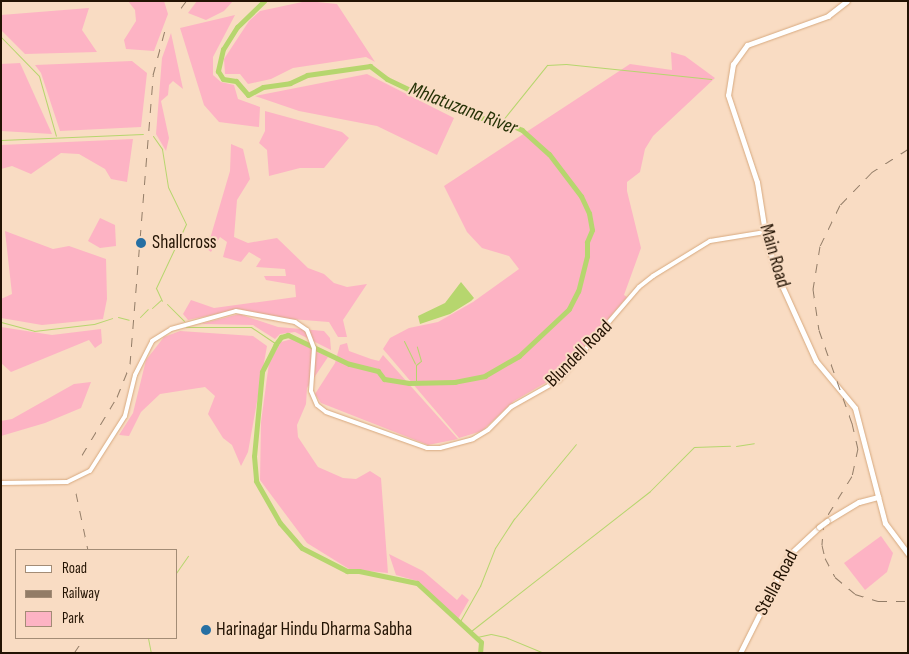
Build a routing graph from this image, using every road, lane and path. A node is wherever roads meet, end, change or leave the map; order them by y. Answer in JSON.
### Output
{"nodes":[{"id":1,"x":846,"y":1,"type":"edge"},
{"id":2,"x":765,"y":232,"type":"junction"},
{"id":3,"x":1,"y":483,"type":"edge"},
{"id":4,"x":878,"y":497,"type":"junction"},
{"id":5,"x":908,"y":554,"type":"edge"},
{"id":6,"x":740,"y":653,"type":"edge"}],
"edges":[{"from":1,"to":2,"type":"main road","name":"Main Road"},
{"from":2,"to":3,"type":"street","name":"Blundell Road"},
{"from":2,"to":4,"type":"main road","name":"Main Road"},
{"from":4,"to":5,"type":"main road","name":"Main Road"},
{"from":4,"to":6,"type":"main road","name":"Stella Road","bridge":true}]}
